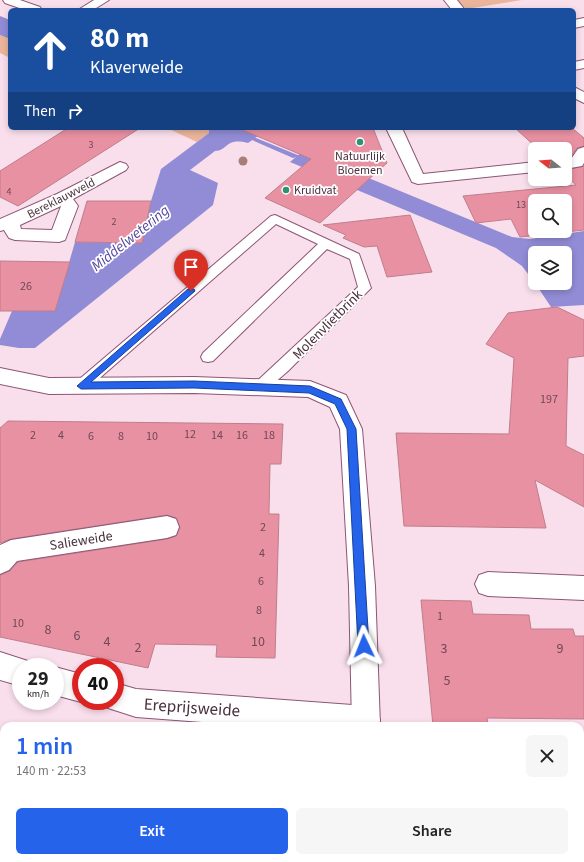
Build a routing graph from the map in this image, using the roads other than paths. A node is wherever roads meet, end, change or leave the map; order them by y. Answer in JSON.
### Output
{"nodes":[{"id":1,"x":9,"y":0,"type":"edge"},
{"id":2,"x":103,"y":0,"type":"edge"},
{"id":3,"x":450,"y":0,"type":"edge"},
{"id":4,"x":31,"y":8,"type":"edge"},
{"id":5,"x":88,"y":8,"type":"edge"},
{"id":6,"x":457,"y":8,"type":"edge"},
{"id":7,"x":395,"y":130,"type":"edge"},
{"id":8,"x":584,"y":152,"type":"edge"},
{"id":9,"x":572,"y":163,"type":"edge"},
{"id":10,"x":120,"y":167,"type":"dead end"},
{"id":11,"x":528,"y":168,"type":"edge"},
{"id":12,"x":63,"y":198,"type":"junction"},
{"id":13,"x":5,"y":224,"type":"edge"},
{"id":14,"x":326,"y":243,"type":"junction"},
{"id":15,"x":208,"y":357,"type":"dead end"},
{"id":16,"x":0,"y":376,"type":"edge"},
{"id":17,"x":81,"y":386,"type":"junction"},
{"id":18,"x":260,"y":387,"type":"junction"},
{"id":19,"x":167,"y":527,"type":"dead end"},
{"id":20,"x":0,"y":562,"type":"edge"},
{"id":21,"x":488,"y":584,"type":"dead end"},
{"id":22,"x":584,"y":588,"type":"edge"},
{"id":23,"x":0,"y":666,"type":"edge"},
{"id":24,"x":12,"y":669,"type":"edge"},
{"id":25,"x":124,"y":700,"type":"edge"},
{"id":26,"x":354,"y":722,"type":"edge"},
{"id":27,"x":366,"y":722,"type":"edge"}],
"edges":[{"from":1,"to":4,"type":"street"},
{"from":2,"to":5,"type":"street"},
{"from":3,"to":6,"type":"street"},
{"from":7,"to":11,"type":"street"},
{"from":8,"to":9,"type":"street"},
{"from":10,"to":12,"type":"street","name":"Bereklauwveld"},
{"from":12,"to":13,"type":"street","name":"Bereklauwveld"},
{"from":12,"to":13,"type":"street"},
{"from":14,"to":15,"type":"lane"},
{"from":14,"to":17,"type":"lane","name":"Molenvlietbrink"},
{"from":14,"to":18,"type":"lane","name":"Molenvlietbrink"},
{"from":16,"to":17,"type":"street"},
{"from":17,"to":18,"type":"street"},
{"from":18,"to":27,"type":"street"},
{"from":19,"to":20,"type":"street","name":"Salieweide"},
{"from":21,"to":22,"type":"street"},
{"from":23,"to":24,"type":"street"},
{"from":25,"to":26,"type":"street","name":"Ereprijsweide"}]}
